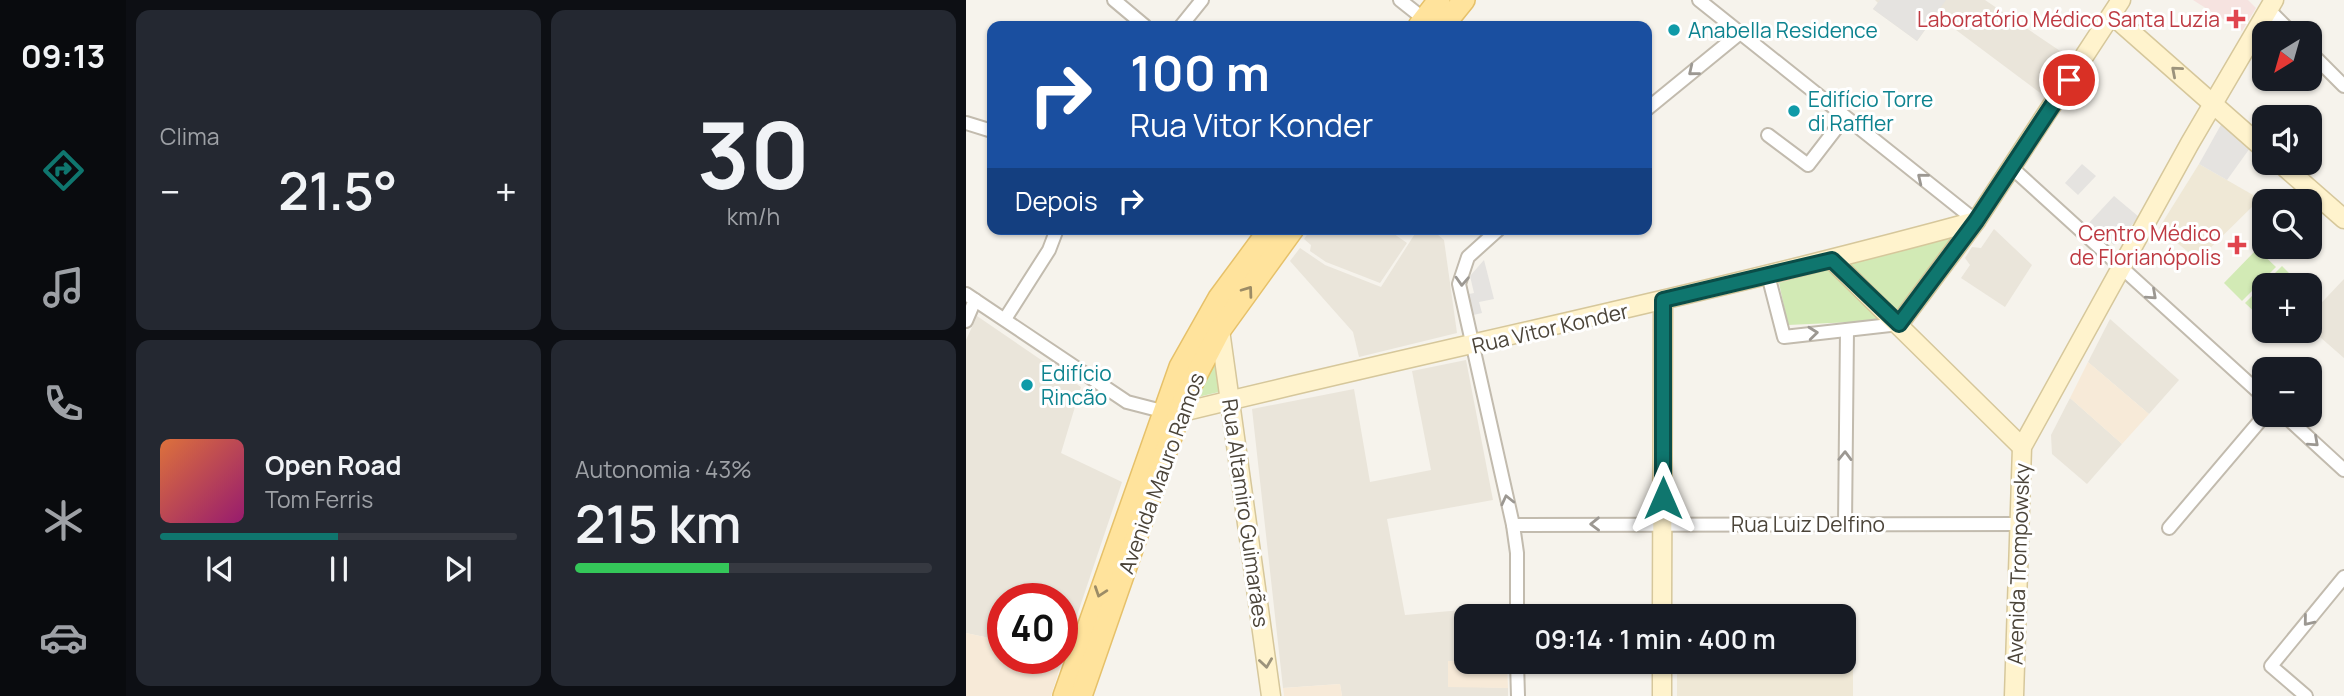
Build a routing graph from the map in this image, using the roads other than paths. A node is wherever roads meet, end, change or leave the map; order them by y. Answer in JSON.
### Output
{"nodes":[{"id":1,"x":1114,"y":0,"type":"edge"},
{"id":2,"x":1202,"y":0,"type":"edge"},
{"id":3,"x":1400,"y":0,"type":"edge"},
{"id":4,"x":1439,"y":0,"type":"edge"},
{"id":5,"x":1464,"y":0,"type":"edge"},
{"id":6,"x":1699,"y":0,"type":"edge"},
{"id":7,"x":2271,"y":5,"type":"edge"},
{"id":8,"x":2116,"y":7,"type":"edge"},
{"id":9,"x":1139,"y":21,"type":"edge"},
{"id":10,"x":1185,"y":21,"type":"edge"},
{"id":11,"x":1425,"y":21,"type":"edge"},
{"id":12,"x":1430,"y":21,"type":"edge"},
{"id":13,"x":1433,"y":21,"type":"edge"},
{"id":14,"x":2283,"y":21,"type":"edge"},
{"id":15,"x":1740,"y":33,"type":"junction"},
{"id":16,"x":2322,"y":63,"type":"edge"},
{"id":17,"x":2344,"y":86,"type":"edge"},
{"id":18,"x":2213,"y":103,"type":"junction"},
{"id":19,"x":1652,"y":105,"type":"edge"},
{"id":20,"x":1845,"y":117,"type":"junction"},
{"id":21,"x":966,"y":123,"type":"edge"},
{"id":22,"x":987,"y":129,"type":"edge"},
{"id":23,"x":1768,"y":135,"type":"dead end"},
{"id":24,"x":2252,"y":138,"type":"edge"},
{"id":25,"x":2011,"y":167,"type":"junction"},
{"id":26,"x":2294,"y":175,"type":"edge"},
{"id":27,"x":2344,"y":219,"type":"edge"},
{"id":28,"x":1976,"y":221,"type":"junction"},
{"id":29,"x":1055,"y":235,"type":"edge"},
{"id":30,"x":1266,"y":235,"type":"edge"},
{"id":31,"x":1289,"y":235,"type":"edge"},
{"id":32,"x":1492,"y":235,"type":"edge"},
{"id":33,"x":1856,"y":253,"type":"junction"},
{"id":34,"x":1832,"y":260,"type":"junction"},
{"id":35,"x":2121,"y":267,"type":"junction"},
{"id":36,"x":1768,"y":275,"type":"junction"},
{"id":37,"x":1850,"y":278,"type":"junction"},
{"id":38,"x":971,"y":297,"type":"edge"},
{"id":39,"x":1663,"y":300,"type":"junction"},
{"id":40,"x":1005,"y":319,"type":"junction"},
{"id":41,"x":966,"y":321,"type":"edge"},
{"id":42,"x":1899,"y":324,"type":"junction"},
{"id":43,"x":1220,"y":330,"type":"junction"},
{"id":44,"x":1847,"y":330,"type":"junction"},
{"id":45,"x":1473,"y":346,"type":"junction"},
{"id":46,"x":2252,"y":386,"type":"edge"},
{"id":47,"x":1230,"y":401,"type":"junction"},
{"id":48,"x":1170,"y":412,"type":"junction"},
{"id":49,"x":2255,"y":427,"type":"edge"},
{"id":50,"x":2297,"y":427,"type":"edge"},
{"id":51,"x":2022,"y":447,"type":"junction"},
{"id":52,"x":2344,"y":470,"type":"edge"},
{"id":53,"x":1663,"y":524,"type":"junction"},
{"id":54,"x":1845,"y":524,"type":"junction"},
{"id":55,"x":2020,"y":524,"type":"junction"},
{"id":56,"x":1513,"y":526,"type":"junction"},
{"id":57,"x":2169,"y":528,"type":"dead end"},
{"id":58,"x":2344,"y":576,"type":"edge"},
{"id":59,"x":1517,"y":604,"type":"edge"},
{"id":60,"x":1662,"y":604,"type":"edge"},
{"id":61,"x":1517,"y":674,"type":"edge"},
{"id":62,"x":1662,"y":674,"type":"edge"},
{"id":63,"x":1064,"y":696,"type":"edge"},
{"id":64,"x":1081,"y":696,"type":"edge"},
{"id":65,"x":1271,"y":696,"type":"edge"},
{"id":66,"x":1518,"y":696,"type":"edge"},
{"id":67,"x":1662,"y":696,"type":"edge"},
{"id":68,"x":2014,"y":696,"type":"edge"},
{"id":69,"x":2306,"y":696,"type":"edge"}],
"edges":[{"from":1,"to":9,"type":"street"},
{"from":2,"to":10,"type":"street"},
{"from":3,"to":11,"type":"street"},
{"from":4,"to":12,"type":"main road"},
{"from":5,"to":13,"type":"main road"},
{"from":6,"to":15,"type":"street"},
{"from":7,"to":14,"type":"street"},
{"from":7,"to":18,"type":"main road"},
{"from":18,"to":8,"type":"main road","one_way":true},
{"from":8,"to":25,"type":"main road"},
{"from":15,"to":19,"type":"street","one_way":true},
{"from":15,"to":20,"type":"street"},
{"from":16,"to":17,"type":"street"},
{"from":18,"to":24,"type":"main road"},
{"from":18,"to":35,"type":"main road"},
{"from":20,"to":23,"type":"street"},
{"from":28,"to":20,"type":"street","one_way":true},
{"from":21,"to":22,"type":"street"},
{"from":25,"to":28,"type":"main road"},
{"from":25,"to":35,"type":"street"},
{"from":26,"to":27,"type":"main road"},
{"from":28,"to":33,"type":"main road","name":"Rua Vitor Konder"},
{"from":28,"to":42,"type":"main road"},
{"from":29,"to":40,"type":"street"},
{"from":30,"to":48,"type":"main road","name":"Avenida Mauro Ramos"},
{"from":43,"to":31,"type":"main road","name":"Avenida Mauro Ramos","one_way":true},
{"from":32,"to":45,"type":"street","one_way":true},
{"from":33,"to":34,"type":"main road","name":"Rua Vitor Konder"},
{"from":33,"to":37,"type":"main road"},
{"from":34,"to":36,"type":"main road","name":"Rua Vitor Konder"},
{"from":34,"to":37,"type":"main road","name":"Avenida Trompowsky"},
{"from":35,"to":46,"type":"street","one_way":true},
{"from":35,"to":51,"type":"main road"},
{"from":36,"to":39,"type":"main road","name":"Rua Vitor Konder"},
{"from":36,"to":44,"type":"street","one_way":true},
{"from":37,"to":42,"type":"main road","name":"Avenida Trompowsky"},
{"from":38,"to":40,"type":"street"},
{"from":38,"to":41,"type":"street"},
{"from":39,"to":45,"type":"main road","name":"Rua Vitor Konder"},
{"from":39,"to":53,"type":"main road"},
{"from":40,"to":48,"type":"street"},
{"from":42,"to":44,"type":"street"},
{"from":42,"to":51,"type":"main road","name":"Avenida Trompowsky"},
{"from":43,"to":47,"type":"main road","name":"Rua Altamiro Guimarães"},
{"from":43,"to":48,"type":"main road","name":"Avenida Mauro Ramos"},
{"from":54,"to":44,"type":"street","one_way":true},
{"from":45,"to":47,"type":"main road","name":"Rua Vitor Konder"},
{"from":56,"to":45,"type":"street","one_way":true},
{"from":47,"to":48,"type":"main road","name":"Rua Vitor Konder"},
{"from":47,"to":65,"type":"main road","name":"Rua Altamiro Guimarães","one_way":true},
{"from":48,"to":63,"type":"main road","name":"Avenida Mauro Ramos","one_way":true},
{"from":48,"to":64,"type":"main road","name":"Avenida Mauro Ramos"},
{"from":49,"to":57,"type":"street"},
{"from":50,"to":52,"type":"street","one_way":true},
{"from":51,"to":55,"type":"main road","name":"Avenida Trompowsky"},
{"from":53,"to":54,"type":"street","name":"Rua Luiz Delfino"},
{"from":53,"to":56,"type":"street","name":"Rua Luiz Delfino","one_way":true},
{"from":53,"to":60,"type":"main road"},
{"from":54,"to":55,"type":"street","name":"Rua Luiz Delfino"},
{"from":55,"to":68,"type":"main road","name":"Avenida Trompowsky"},
{"from":56,"to":59,"type":"street"},
{"from":58,"to":69,"type":"street","one_way":true},
{"from":61,"to":66,"type":"street"},
{"from":62,"to":67,"type":"main road"}]}
